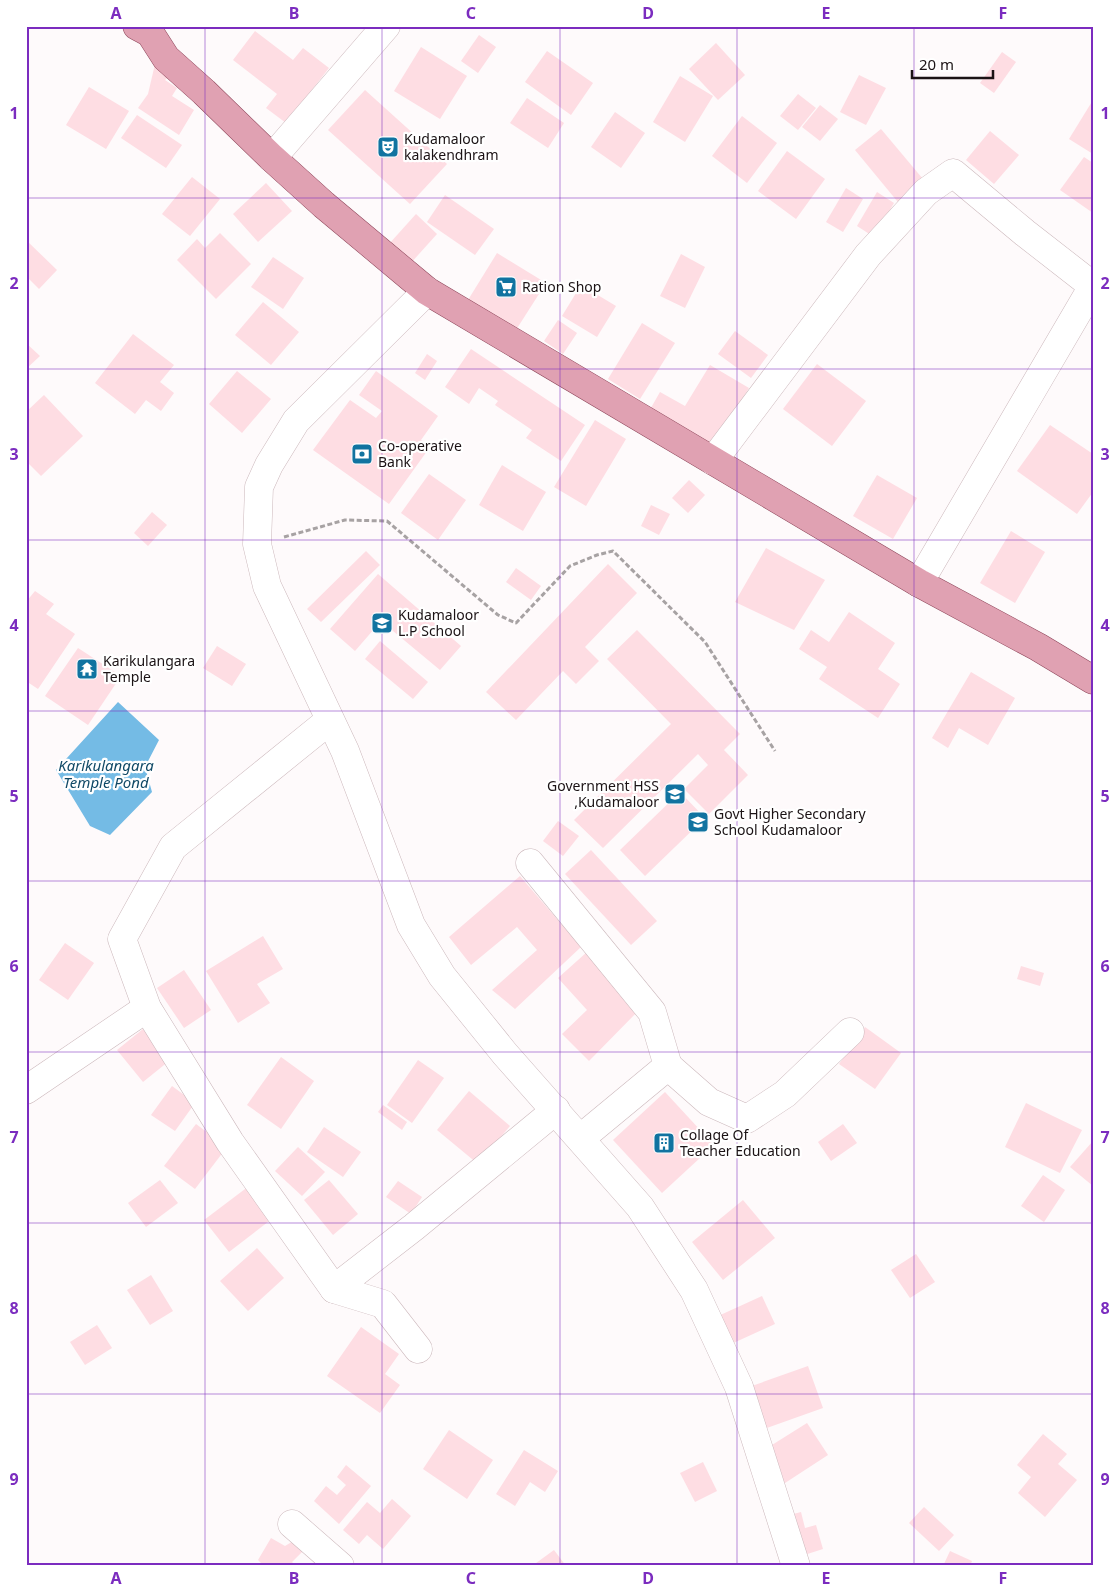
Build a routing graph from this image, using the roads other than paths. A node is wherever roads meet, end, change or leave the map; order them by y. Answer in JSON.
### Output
{"nodes":[{"id":1,"x":137,"y":26,"type":"edge"},
{"id":2,"x":386,"y":26,"type":"edge"},
{"id":3,"x":272,"y":158,"type":"junction"},
{"id":4,"x":1093,"y":286,"type":"edge"},
{"id":5,"x":427,"y":290,"type":"junction"},
{"id":6,"x":713,"y":461,"type":"junction"},
{"id":7,"x":919,"y":583,"type":"junction"},
{"id":8,"x":1093,"y":680,"type":"edge"},
{"id":9,"x":330,"y":720,"type":"junction"},
{"id":10,"x":530,"y":863,"type":"dead end"},
{"id":11,"x":147,"y":1008,"type":"junction"},
{"id":12,"x":850,"y":1032,"type":"dead end"},
{"id":13,"x":668,"y":1066,"type":"junction"},
{"id":14,"x":26,"y":1090,"type":"edge"},
{"id":15,"x":556,"y":1110,"type":"junction"},
{"id":16,"x":581,"y":1138,"type":"junction"},
{"id":17,"x":334,"y":1289,"type":"junction"},
{"id":18,"x":418,"y":1349,"type":"dead end"},
{"id":19,"x":292,"y":1524,"type":"dead end"},
{"id":20,"x":340,"y":1566,"type":"edge"},
{"id":21,"x":796,"y":1566,"type":"edge"}],
"edges":[{"from":1,"to":3,"type":"main road"},
{"from":2,"to":3,"type":"street"},
{"from":3,"to":5,"type":"main road"},
{"from":4,"to":6,"type":"street"},
{"from":4,"to":7,"type":"street"},
{"from":5,"to":6,"type":"main road"},
{"from":5,"to":9,"type":"street"},
{"from":6,"to":7,"type":"main road"},
{"from":7,"to":8,"type":"main road"},
{"from":9,"to":11,"type":"street"},
{"from":9,"to":15,"type":"street"},
{"from":10,"to":13,"type":"street"},
{"from":11,"to":14,"type":"street"},
{"from":11,"to":17,"type":"street"},
{"from":12,"to":13,"type":"street"},
{"from":13,"to":16,"type":"street"},
{"from":15,"to":16,"type":"street"},
{"from":15,"to":17,"type":"street"},
{"from":16,"to":21,"type":"street"},
{"from":17,"to":18,"type":"street"},
{"from":19,"to":20,"type":"street"}]}
